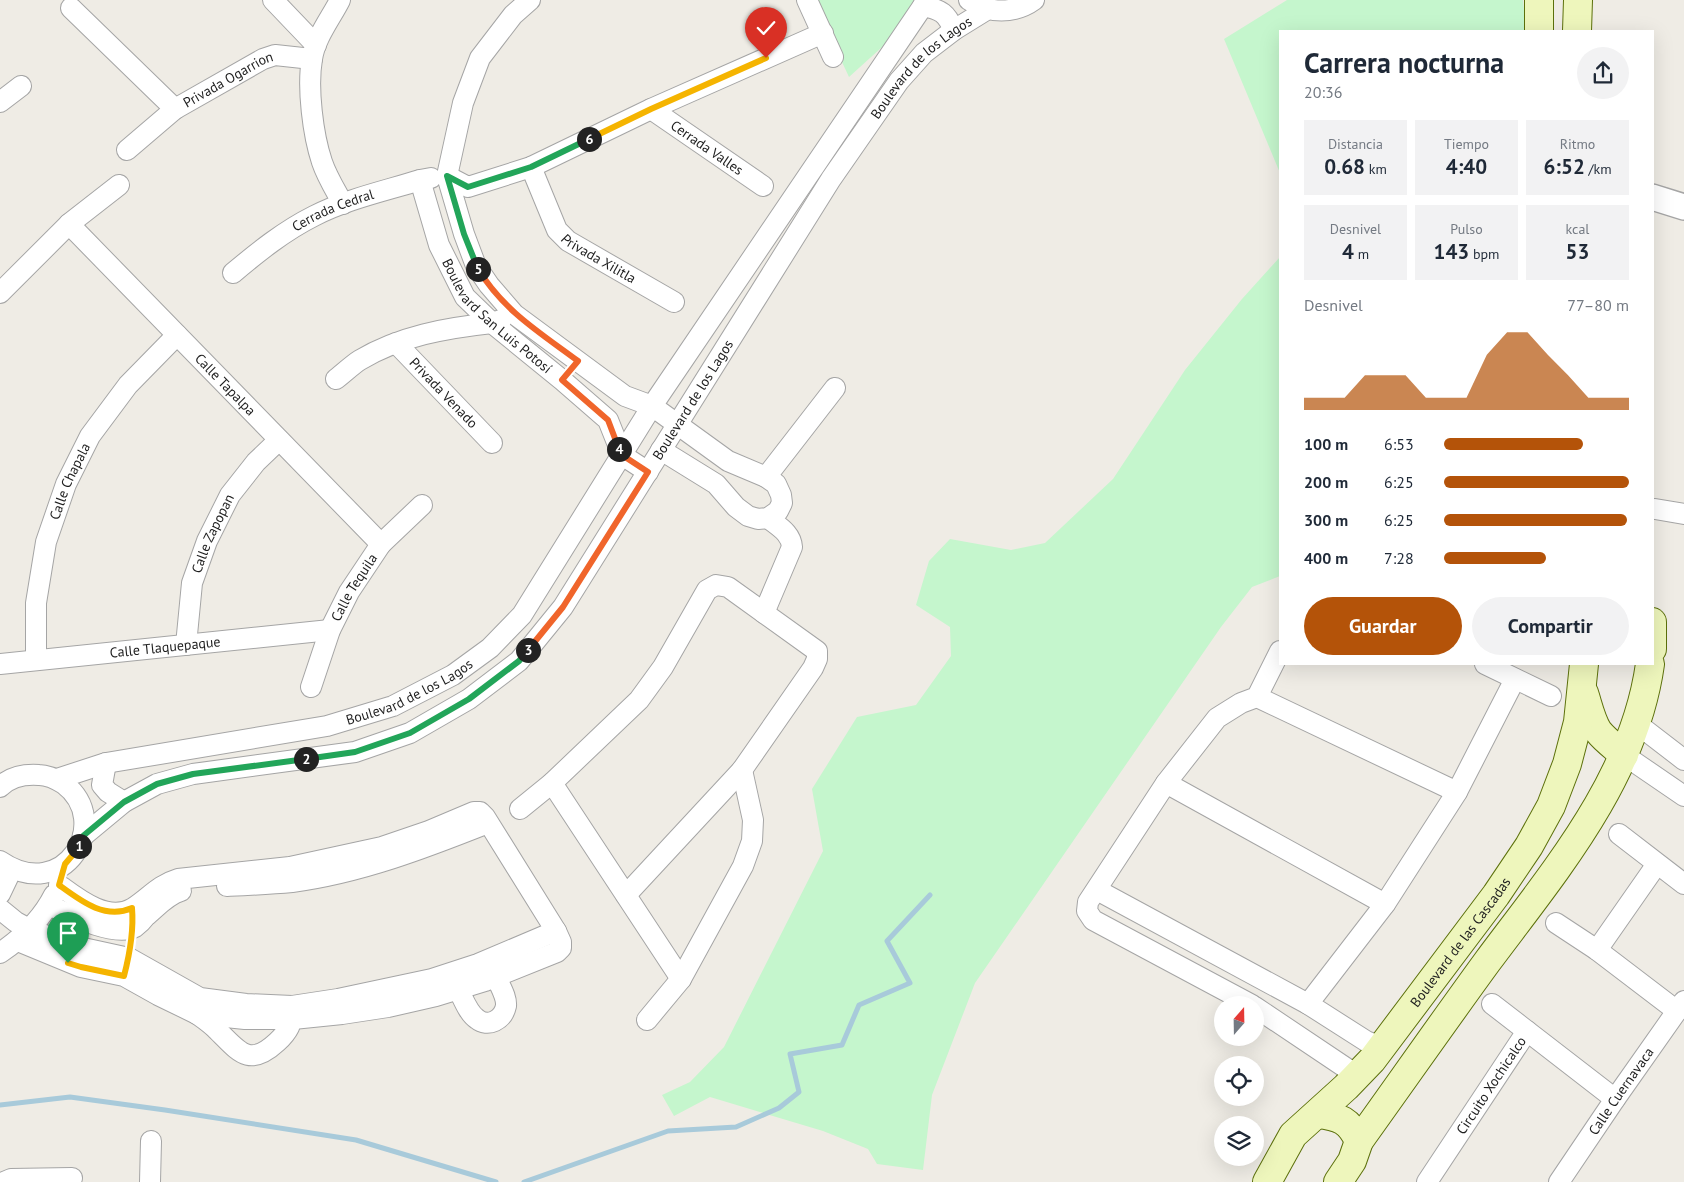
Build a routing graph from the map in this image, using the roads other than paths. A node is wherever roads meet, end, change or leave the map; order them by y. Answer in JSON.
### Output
{"nodes":[{"id":1,"x":273,"y":0,"type":"edge"},
{"id":2,"x":340,"y":0,"type":"edge"},
{"id":3,"x":530,"y":0,"type":"edge"},
{"id":4,"x":807,"y":0,"type":"edge"},
{"id":5,"x":969,"y":0,"type":"edge"},
{"id":6,"x":1034,"y":0,"type":"edge"},
{"id":7,"x":1539,"y":0,"type":"edge"},
{"id":8,"x":1578,"y":0,"type":"edge"},
{"id":9,"x":925,"y":3,"type":"edge"},
{"id":10,"x":70,"y":8,"type":"dead end"},
{"id":11,"x":988,"y":9,"type":"junction"},
{"id":12,"x":954,"y":30,"type":"junction"},
{"id":13,"x":1539,"y":30,"type":"edge"},
{"id":14,"x":1577,"y":30,"type":"edge"},
{"id":15,"x":822,"y":33,"type":"junction"},
{"id":16,"x":314,"y":52,"type":"junction"},
{"id":17,"x":833,"y":56,"type":"dead end"},
{"id":18,"x":21,"y":86,"type":"dead end"},
{"id":19,"x":0,"y":102,"type":"edge"},
{"id":20,"x":175,"y":109,"type":"junction"},
{"id":21,"x":651,"y":109,"type":"junction"},
{"id":22,"x":127,"y":150,"type":"dead end"},
{"id":23,"x":531,"y":167,"type":"junction"},
{"id":24,"x":447,"y":176,"type":"junction"},
{"id":25,"x":420,"y":180,"type":"junction"},
{"id":26,"x":119,"y":185,"type":"dead end"},
{"id":27,"x":763,"y":186,"type":"dead end"},
{"id":28,"x":1654,"y":198,"type":"edge"},
{"id":29,"x":342,"y":204,"type":"junction"},
{"id":30,"x":1684,"y":207,"type":"edge"},
{"id":31,"x":1654,"y":212,"type":"edge"},
{"id":32,"x":1684,"y":221,"type":"edge"},
{"id":33,"x":69,"y":224,"type":"junction"},
{"id":34,"x":233,"y":273,"type":"dead end"},
{"id":35,"x":0,"y":292,"type":"edge"},
{"id":36,"x":674,"y":302,"type":"dead end"},
{"id":37,"x":514,"y":314,"type":"junction"},
{"id":38,"x":492,"y":323,"type":"junction"},
{"id":39,"x":177,"y":335,"type":"junction"},
{"id":40,"x":396,"y":343,"type":"junction"},
{"id":41,"x":578,"y":361,"type":"junction"},
{"id":42,"x":336,"y":379,"type":"dead end"},
{"id":43,"x":562,"y":380,"type":"junction"},
{"id":44,"x":835,"y":388,"type":"dead end"},
{"id":45,"x":625,"y":396,"type":"junction"},
{"id":46,"x":652,"y":406,"type":"junction"},
{"id":47,"x":608,"y":420,"type":"junction"},
{"id":48,"x":677,"y":425,"type":"junction"},
{"id":49,"x":279,"y":440,"type":"junction"},
{"id":50,"x":492,"y":443,"type":"dead end"},
{"id":51,"x":661,"y":450,"type":"junction"},
{"id":52,"x":622,"y":455,"type":"junction"},
{"id":53,"x":648,"y":472,"type":"junction"},
{"id":54,"x":766,"y":477,"type":"junction"},
{"id":55,"x":422,"y":505,"type":"dead end"},
{"id":56,"x":1655,"y":509,"type":"dead end"},
{"id":57,"x":1684,"y":514,"type":"edge"},
{"id":58,"x":768,"y":518,"type":"junction"},
{"id":59,"x":380,"y":544,"type":"junction"},
{"id":60,"x":764,"y":613,"type":"junction"},
{"id":61,"x":330,"y":630,"type":"junction"},
{"id":62,"x":186,"y":645,"type":"junction"},
{"id":63,"x":1279,"y":653,"type":"edge"},
{"id":64,"x":36,"y":660,"type":"junction"},
{"id":65,"x":0,"y":664,"type":"edge"},
{"id":66,"x":1487,"y":665,"type":"edge"},
{"id":67,"x":1650,"y":665,"type":"edge"},
{"id":68,"x":1583,"y":675,"type":"edge"},
{"id":69,"x":1515,"y":679,"type":"junction"},
{"id":70,"x":311,"y":687,"type":"dead end"},
{"id":71,"x":1551,"y":696,"type":"dead end"},
{"id":72,"x":1257,"y":697,"type":"junction"},
{"id":73,"x":1636,"y":723,"type":"junction"},
{"id":74,"x":1624,"y":755,"type":"junction"},
{"id":75,"x":1684,"y":760,"type":"edge"},
{"id":76,"x":106,"y":763,"type":"junction"},
{"id":77,"x":742,"y":770,"type":"junction"},
{"id":78,"x":57,"y":779,"type":"junction"},
{"id":79,"x":552,"y":783,"type":"junction"},
{"id":80,"x":1166,"y":784,"type":"junction"},
{"id":81,"x":1,"y":785,"type":"edge"},
{"id":82,"x":1457,"y":792,"type":"junction"},
{"id":83,"x":1684,"y":796,"type":"edge"},
{"id":84,"x":124,"y":802,"type":"junction"},
{"id":85,"x":520,"y":808,"type":"dead end"},
{"id":86,"x":1619,"y":834,"type":"dead end"},
{"id":87,"x":83,"y":836,"type":"junction"},
{"id":88,"x":65,"y":864,"type":"junction"},
{"id":89,"x":1657,"y":864,"type":"junction"},
{"id":90,"x":6,"y":865,"type":"edge"},
{"id":91,"x":1684,"y":884,"type":"edge"},
{"id":92,"x":59,"y":885,"type":"junction"},
{"id":93,"x":1097,"y":890,"type":"junction"},
{"id":94,"x":0,"y":894,"type":"edge"},
{"id":95,"x":626,"y":894,"type":"junction"},
{"id":96,"x":1386,"y":904,"type":"junction"},
{"id":97,"x":49,"y":905,"type":"junction"},
{"id":98,"x":0,"y":909,"type":"edge"},
{"id":99,"x":133,"y":918,"type":"junction"},
{"id":100,"x":1556,"y":923,"type":"dead end"},
{"id":101,"x":23,"y":935,"type":"junction"},
{"id":102,"x":1596,"y":950,"type":"junction"},
{"id":103,"x":0,"y":953,"type":"edge"},
{"id":104,"x":126,"y":967,"type":"junction"},
{"id":105,"x":486,"y":974,"type":"junction"},
{"id":106,"x":681,"y":979,"type":"junction"},
{"id":107,"x":1265,"y":980,"type":"junction"},
{"id":108,"x":458,"y":989,"type":"junction"},
{"id":109,"x":1236,"y":996,"type":"edge"},
{"id":110,"x":1257,"y":996,"type":"edge"},
{"id":111,"x":386,"y":998,"type":"junction"},
{"id":112,"x":1308,"y":1004,"type":"junction"},
{"id":113,"x":1492,"y":1004,"type":"dead end"},
{"id":114,"x":199,"y":1006,"type":"junction"},
{"id":115,"x":1681,"y":1006,"type":"edge"},
{"id":116,"x":293,"y":1012,"type":"junction"},
{"id":117,"x":1264,"y":1012,"type":"edge"},
{"id":118,"x":647,"y":1020,"type":"dead end"},
{"id":119,"x":1527,"y":1030,"type":"junction"},
{"id":120,"x":1382,"y":1047,"type":"junction"},
{"id":121,"x":1359,"y":1074,"type":"junction"},
{"id":122,"x":1615,"y":1098,"type":"junction"},
{"id":123,"x":1318,"y":1114,"type":"junction"},
{"id":124,"x":151,"y":1141,"type":"dead end"},
{"id":125,"x":1360,"y":1141,"type":"junction"},
{"id":126,"x":1273,"y":1177,"type":"edge"},
{"id":127,"x":72,"y":1178,"type":"dead end"},
{"id":128,"x":27,"y":1180,"type":"edge"},
{"id":129,"x":4,"y":1182,"type":"edge"},
{"id":130,"x":150,"y":1182,"type":"edge"},
{"id":131,"x":1338,"y":1182,"type":"edge"},
{"id":132,"x":1427,"y":1182,"type":"edge"},
{"id":133,"x":1559,"y":1182,"type":"edge"}],
"edges":[{"from":1,"to":16,"type":"street"},
{"from":2,"to":16,"type":"street"},
{"from":3,"to":24,"type":"street","name":"Boulevard San Luis Potosí"},
{"from":4,"to":15,"type":"street"},
{"from":5,"to":11,"type":"street"},
{"from":6,"to":11,"type":"street"},
{"from":7,"to":13,"type":"main road"},
{"from":8,"to":14,"type":"main road"},
{"from":9,"to":12,"type":"street"},
{"from":9,"to":46,"type":"street","name":"Boulevard de los Lagos"},
{"from":10,"to":20,"type":"street","name":"Privada Ogarrion"},
{"from":11,"to":12,"type":"street","name":"Boulevard de los Lagos"},
{"from":12,"to":48,"type":"street","name":"Boulevard de los Lagos"},
{"from":15,"to":17,"type":"street"},
{"from":15,"to":21,"type":"street"},
{"from":16,"to":20,"type":"street","name":"Privada Ogarrion"},
{"from":16,"to":29,"type":"street"},
{"from":18,"to":19,"type":"street"},
{"from":20,"to":22,"type":"street","name":"Privada Ogarrion"},
{"from":21,"to":23,"type":"street"},
{"from":21,"to":27,"type":"street","name":"Cerrada Valles"},
{"from":23,"to":24,"type":"street"},
{"from":23,"to":36,"type":"street","name":"Privada Xilitla"},
{"from":24,"to":25,"type":"street","name":"Cerrada Cedral"},
{"from":24,"to":37,"type":"street","name":"Boulevard San Luis Potosí"},
{"from":25,"to":29,"type":"street","name":"Cerrada Cedral"},
{"from":25,"to":38,"type":"street","name":"Boulevard San Luis Potosí"},
{"from":26,"to":33,"type":"street"},
{"from":28,"to":30,"type":"street"},
{"from":29,"to":34,"type":"street","name":"Cerrada Cedral"},
{"from":31,"to":32,"type":"street"},
{"from":33,"to":35,"type":"street"},
{"from":33,"to":39,"type":"street","name":"Calle Tapalpa"},
{"from":37,"to":38,"type":"street","name":"Privada Venado"},
{"from":37,"to":41,"type":"street","name":"Boulevard San Luis Potosí"},
{"from":38,"to":40,"type":"street","name":"Privada Venado"},
{"from":38,"to":43,"type":"street","name":"Boulevard San Luis Potosí"},
{"from":39,"to":49,"type":"street","name":"Calle Tapalpa"},
{"from":39,"to":64,"type":"street","name":"Calle Chapala"},
{"from":40,"to":42,"type":"street","name":"Privada Venado"},
{"from":40,"to":50,"type":"street","name":"Privada Venado"},
{"from":41,"to":43,"type":"street"},
{"from":41,"to":45,"type":"street","name":"Boulevard San Luis Potosí"},
{"from":43,"to":47,"type":"street","name":"Boulevard San Luis Potosí"},
{"from":44,"to":54,"type":"street"},
{"from":45,"to":46,"type":"street","name":"Boulevard San Luis Potosí"},
{"from":45,"to":47,"type":"street"},
{"from":46,"to":48,"type":"street","name":"Boulevard San Luis Potosí"},
{"from":46,"to":52,"type":"street","name":"Boulevard de los Lagos"},
{"from":47,"to":52,"type":"street","name":"Boulevard San Luis Potosí"},
{"from":48,"to":51,"type":"street","name":"Boulevard de los Lagos"},
{"from":48,"to":54,"type":"street","name":"Boulevard San Luis Potosí"},
{"from":49,"to":59,"type":"street","name":"Calle Tapalpa"},
{"from":49,"to":62,"type":"street","name":"Calle Zapopan"},
{"from":51,"to":53,"type":"street","name":"Boulevard de los Lagos"},
{"from":51,"to":58,"type":"street"},
{"from":52,"to":53,"type":"street"},
{"from":52,"to":76,"type":"street","name":"Boulevard de los Lagos"},
{"from":53,"to":84,"type":"street","name":"Boulevard de los Lagos"},
{"from":54,"to":58,"type":"street"},
{"from":55,"to":59,"type":"street","name":"Calle Tequila"},
{"from":56,"to":57,"type":"street"},
{"from":58,"to":60,"type":"street"},
{"from":59,"to":61,"type":"street","name":"Calle Tequila"},
{"from":60,"to":77,"type":"street"},
{"from":60,"to":79,"type":"street"},
{"from":61,"to":62,"type":"street","name":"Calle Tlaquepaque"},
{"from":61,"to":70,"type":"street","name":"Calle Tequila"},
{"from":62,"to":64,"type":"street","name":"Calle Tlaquepaque"},
{"from":63,"to":72,"type":"street"},
{"from":64,"to":65,"type":"street","name":"Calle Tlaquepaque"},
{"from":66,"to":69,"type":"street"},
{"from":67,"to":73,"type":"main road"},
{"from":68,"to":74,"type":"main road"},
{"from":68,"to":120,"type":"main road","name":"Boulevard de las Cascadas"},
{"from":69,"to":71,"type":"street"},
{"from":69,"to":82,"type":"street"},
{"from":72,"to":80,"type":"street"},
{"from":72,"to":82,"type":"street"},
{"from":73,"to":74,"type":"main road"},
{"from":73,"to":75,"type":"street"},
{"from":74,"to":83,"type":"street"},
{"from":74,"to":125,"type":"main road"},
{"from":76,"to":78,"type":"street","name":"Boulevard de los Lagos"},
{"from":76,"to":84,"type":"street"},
{"from":77,"to":95,"type":"street"},
{"from":77,"to":106,"type":"street"},
{"from":78,"to":81,"type":"street"},
{"from":78,"to":87,"type":"street"},
{"from":79,"to":85,"type":"street"},
{"from":79,"to":95,"type":"street"},
{"from":80,"to":93,"type":"street"},
{"from":80,"to":96,"type":"street"},
{"from":82,"to":96,"type":"street"},
{"from":84,"to":87,"type":"street","name":"Boulevard de los Lagos"},
{"from":86,"to":89,"type":"street"},
{"from":87,"to":88,"type":"street"},
{"from":88,"to":90,"type":"street"},
{"from":88,"to":92,"type":"street"},
{"from":89,"to":91,"type":"street"},
{"from":89,"to":102,"type":"street"},
{"from":90,"to":94,"type":"street"},
{"from":92,"to":97,"type":"street"},
{"from":92,"to":99,"type":"street"},
{"from":93,"to":107,"type":"street"},
{"from":93,"to":109,"type":"street"},
{"from":95,"to":106,"type":"street"},
{"from":96,"to":112,"type":"street"},
{"from":97,"to":99,"type":"street"},
{"from":97,"to":101,"type":"street"},
{"from":98,"to":101,"type":"street"},
{"from":99,"to":104,"type":"street"},
{"from":99,"to":105,"type":"street"},
{"from":100,"to":102,"type":"street"},
{"from":101,"to":103,"type":"street"},
{"from":101,"to":104,"type":"street"},
{"from":102,"to":115,"type":"street"},
{"from":104,"to":114,"type":"street"},
{"from":105,"to":108,"type":"street"},
{"from":105,"to":108,"type":"street"},
{"from":105,"to":111,"type":"street"},
{"from":106,"to":118,"type":"street"},
{"from":107,"to":110,"type":"street"},
{"from":107,"to":112,"type":"street"},
{"from":108,"to":111,"type":"street"},
{"from":111,"to":116,"type":"street"},
{"from":112,"to":120,"type":"street"},
{"from":113,"to":119,"type":"street"},
{"from":114,"to":116,"type":"street"},
{"from":114,"to":116,"type":"street"},
{"from":115,"to":122,"type":"street","name":"Calle Cuernavaca"},
{"from":117,"to":121,"type":"street"},
{"from":119,"to":122,"type":"street","name":"Circuito Xochicalco"},
{"from":119,"to":132,"type":"street","name":"Circuito Xochicalco"},
{"from":120,"to":121,"type":"main road","name":"Boulevard de las Cascadas"},
{"from":121,"to":123,"type":"main road","name":"Boulevard de las Cascadas"},
{"from":122,"to":133,"type":"street","name":"Calle Cuernavaca"},
{"from":123,"to":125,"type":"main road"},
{"from":123,"to":126,"type":"main road","name":"Boulevard de las Cascadas"},
{"from":124,"to":130,"type":"street"},
{"from":125,"to":131,"type":"main road"},
{"from":127,"to":128,"type":"street"},
{"from":128,"to":129,"type":"street"}]}
